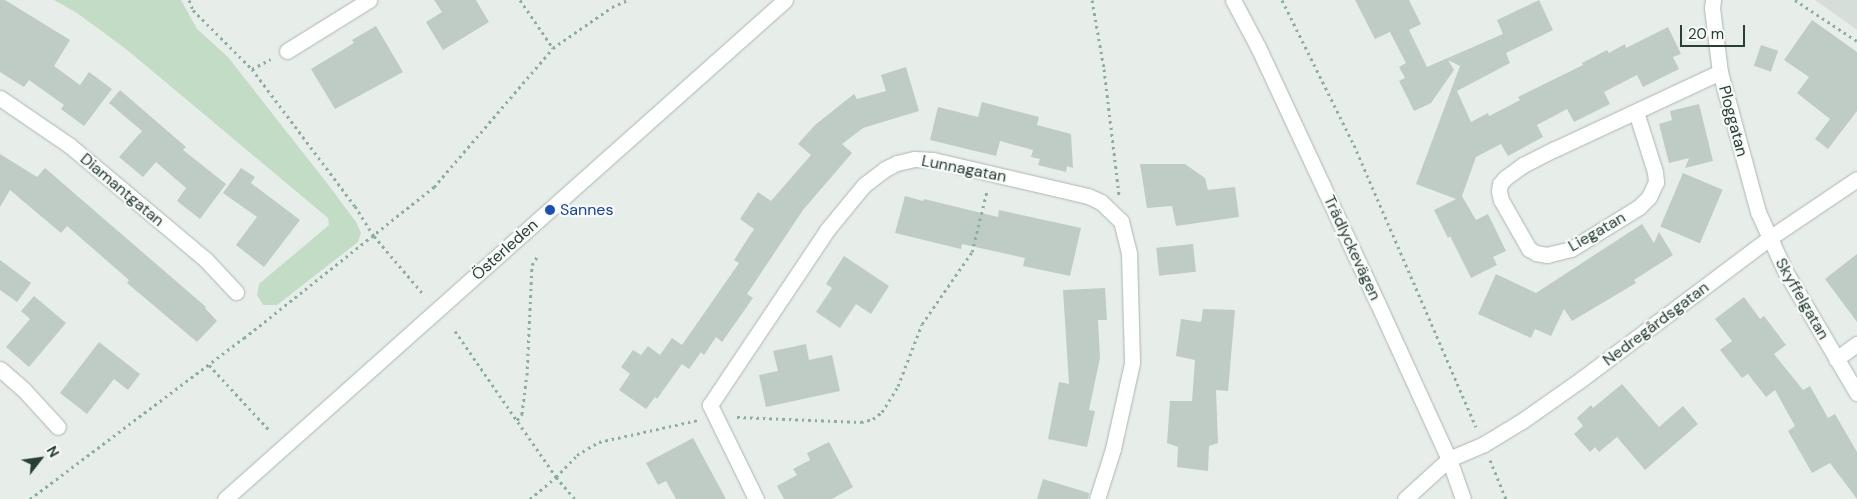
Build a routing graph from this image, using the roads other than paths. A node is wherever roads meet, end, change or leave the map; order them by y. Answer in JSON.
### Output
{"nodes":[{"id":1,"x":369,"y":0,"type":"edge"},
{"id":2,"x":785,"y":0,"type":"edge"},
{"id":3,"x":1233,"y":0,"type":"edge"},
{"id":4,"x":1714,"y":0,"type":"edge"},
{"id":5,"x":287,"y":51,"type":"dead end"},
{"id":6,"x":1720,"y":72,"type":"junction"},
{"id":7,"x":0,"y":98,"type":"edge"},
{"id":8,"x":1636,"y":112,"type":"junction"},
{"id":9,"x":1857,"y":178,"type":"edge"},
{"id":10,"x":1768,"y":239,"type":"junction"},
{"id":11,"x":236,"y":292,"type":"dead end"},
{"id":12,"x":1857,"y":344,"type":"edge"},
{"id":13,"x":1836,"y":360,"type":"junction"},
{"id":14,"x":0,"y":370,"type":"edge"},
{"id":15,"x":1857,"y":393,"type":"edge"},
{"id":16,"x":58,"y":427,"type":"dead end"},
{"id":17,"x":1449,"y":460,"type":"junction"},
{"id":18,"x":225,"y":499,"type":"edge"},
{"id":19,"x":756,"y":499,"type":"edge"},
{"id":20,"x":1097,"y":499,"type":"edge"},
{"id":21,"x":1405,"y":499,"type":"edge"},
{"id":22,"x":1464,"y":499,"type":"edge"}],
"edges":[{"from":1,"to":5,"type":"street"},
{"from":2,"to":18,"type":"street","name":"Österleden"},
{"from":3,"to":17,"type":"street","name":"Trädlyckevägen"},
{"from":4,"to":6,"type":"street","name":"Ploggatan"},
{"from":6,"to":8,"type":"street","name":"Liegatan"},
{"from":6,"to":10,"type":"street","name":"Ploggatan"},
{"from":7,"to":11,"type":"street","name":"Diamantgatan"},
{"from":8,"to":8,"type":"street","name":"Liegatan"},
{"from":9,"to":10,"type":"street","name":"Nedregårdsgatan"},
{"from":10,"to":13,"type":"street","name":"Skyffelgatan"},
{"from":10,"to":17,"type":"street","name":"Nedregårdsgatan"},
{"from":12,"to":13,"type":"street","name":"Skyffelgatan"},
{"from":13,"to":15,"type":"street","name":"Skyffelgatan"},
{"from":14,"to":16,"type":"street"},
{"from":17,"to":21,"type":"street","name":"Nedregårdsgatan"},
{"from":17,"to":22,"type":"street","name":"Trädlyckevägen"},
{"from":19,"to":20,"type":"street","name":"Lunnagatan"}]}
